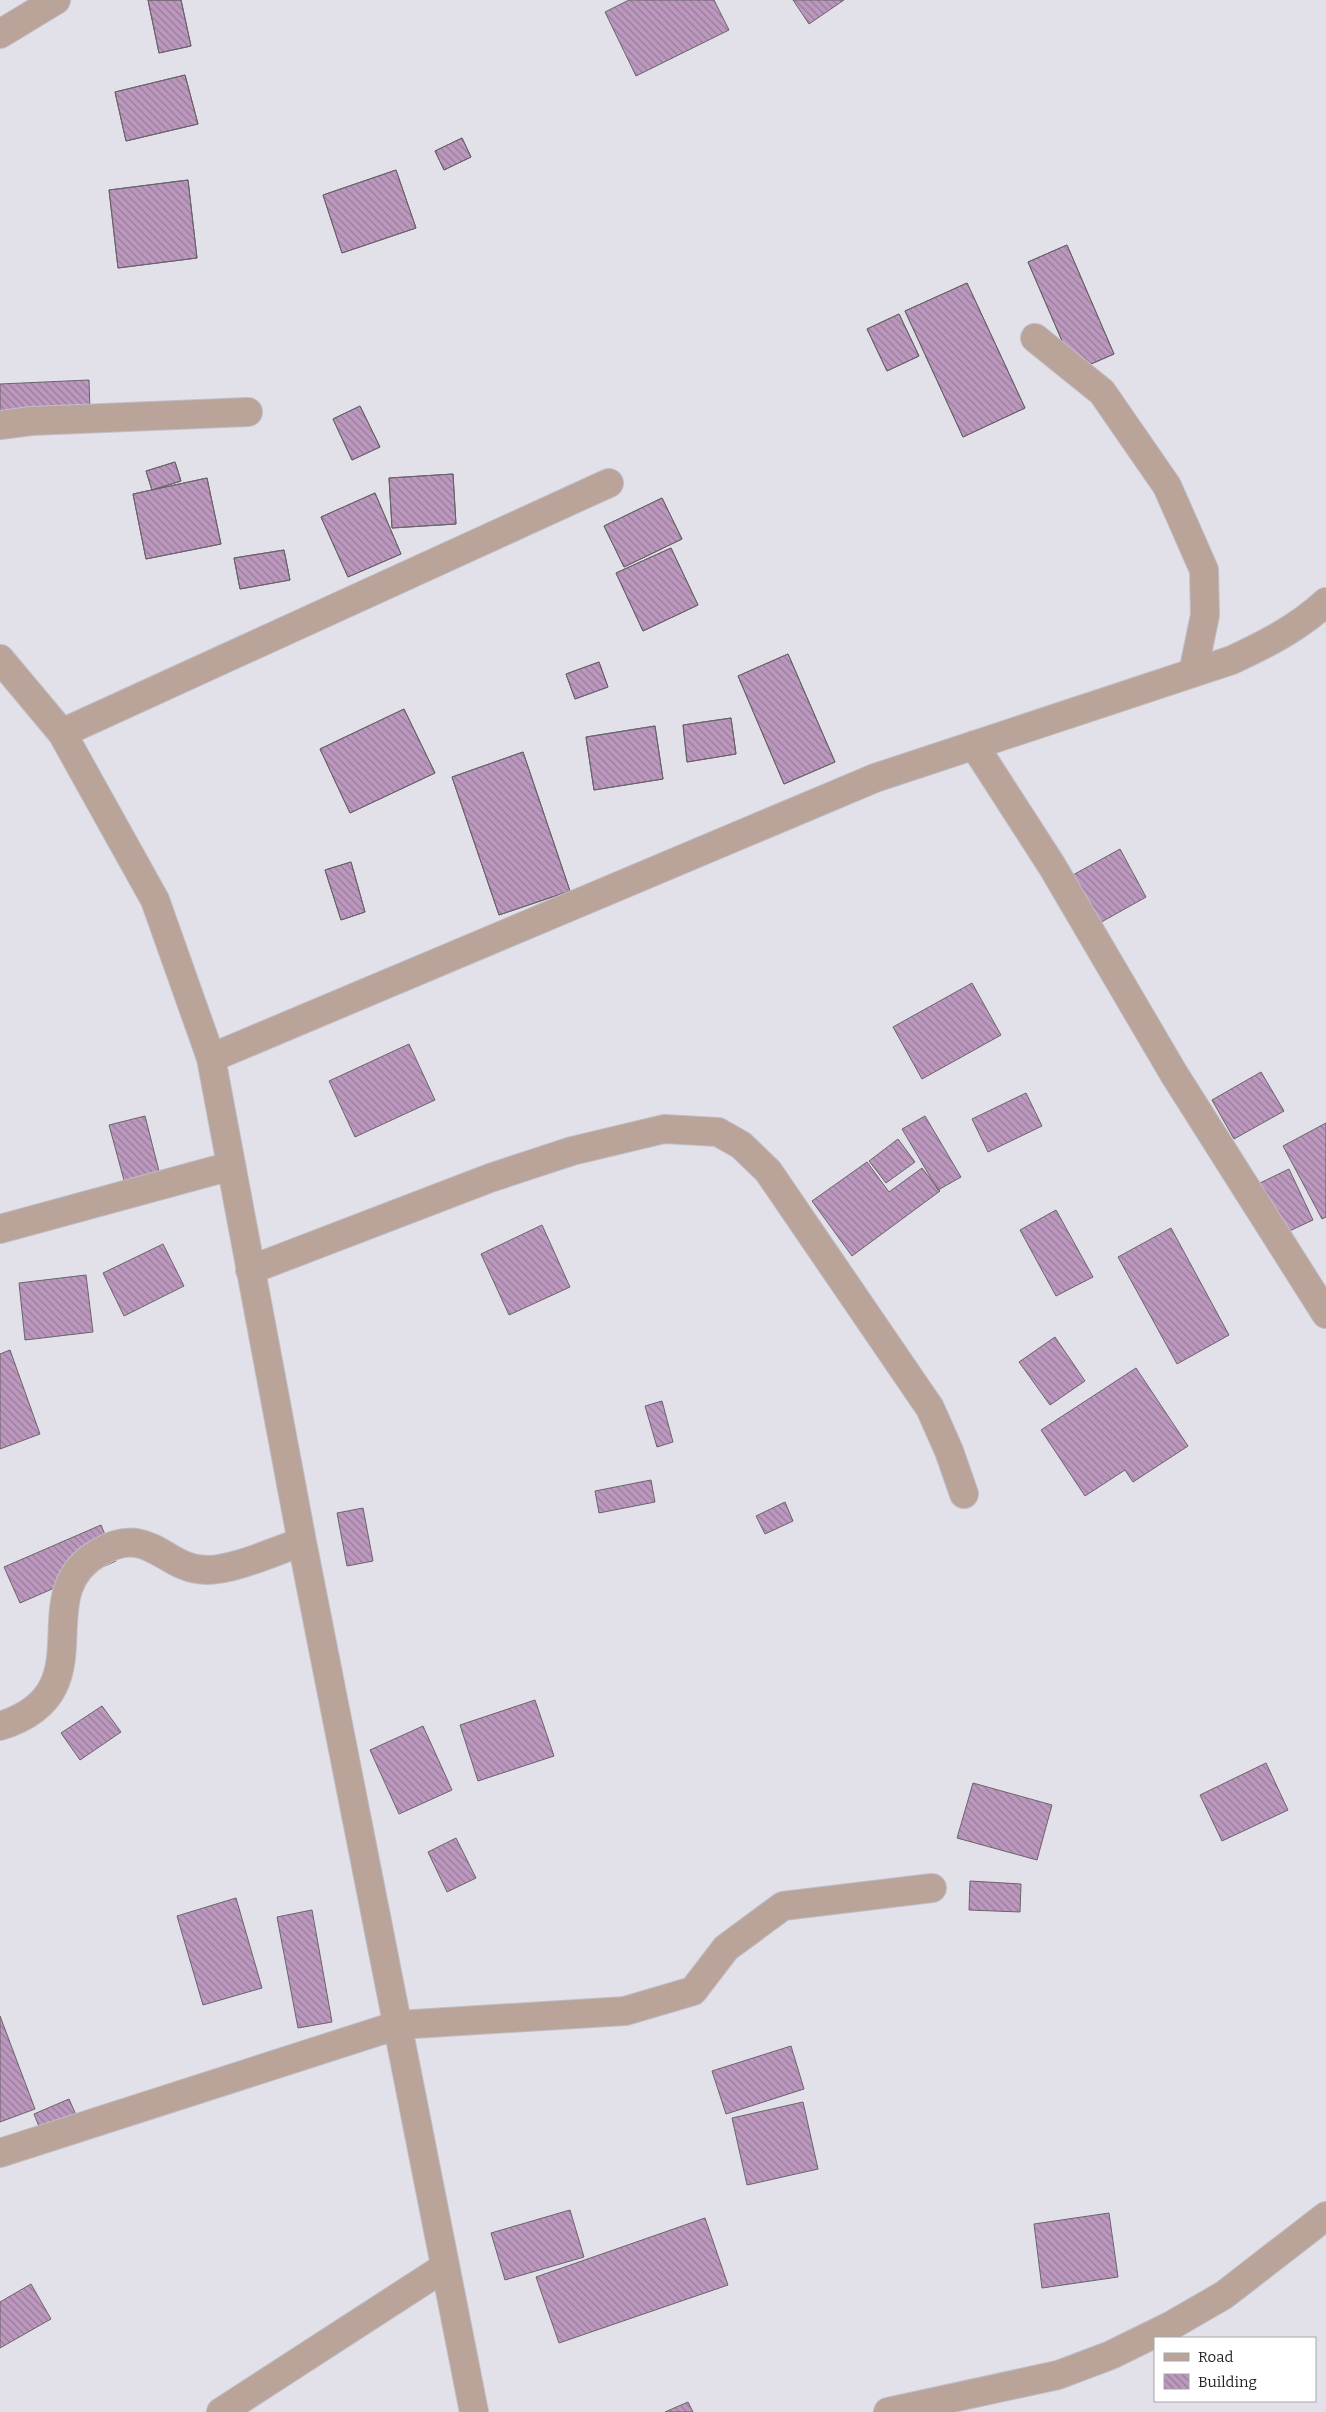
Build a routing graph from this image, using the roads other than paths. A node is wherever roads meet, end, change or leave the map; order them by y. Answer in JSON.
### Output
{"nodes":[{"id":1,"x":56,"y":0,"type":"edge"},
{"id":2,"x":0,"y":34,"type":"edge"},
{"id":3,"x":1035,"y":338,"type":"dead end"},
{"id":4,"x":248,"y":412,"type":"dead end"},
{"id":5,"x":0,"y":425,"type":"edge"},
{"id":6,"x":609,"y":483,"type":"dead end"},
{"id":7,"x":1326,"y":602,"type":"edge"},
{"id":8,"x":0,"y":659,"type":"edge"},
{"id":9,"x":1193,"y":673,"type":"junction"},
{"id":10,"x":62,"y":733,"type":"junction"},
{"id":11,"x":974,"y":745,"type":"junction"},
{"id":12,"x":211,"y":1058,"type":"junction"},
{"id":13,"x":231,"y":1166,"type":"junction"},
{"id":14,"x":0,"y":1229,"type":"edge"},
{"id":15,"x":250,"y":1270,"type":"junction"},
{"id":16,"x":1326,"y":1314,"type":"edge"},
{"id":17,"x":964,"y":1494,"type":"dead end"},
{"id":18,"x":302,"y":1542,"type":"junction"},
{"id":19,"x":0,"y":1726,"type":"edge"},
{"id":20,"x":932,"y":1888,"type":"dead end"},
{"id":21,"x":398,"y":2025,"type":"junction"},
{"id":22,"x":0,"y":2153,"type":"edge"},
{"id":23,"x":1326,"y":2216,"type":"edge"},
{"id":24,"x":444,"y":2267,"type":"junction"},
{"id":25,"x":221,"y":2412,"type":"edge"},
{"id":26,"x":474,"y":2412,"type":"edge"},
{"id":27,"x":888,"y":2412,"type":"edge"}],
"edges":[{"from":1,"to":2,"type":"street"},
{"from":3,"to":9,"type":"street"},
{"from":4,"to":5,"type":"street"},
{"from":6,"to":10,"type":"street"},
{"from":7,"to":9,"type":"street"},
{"from":8,"to":10,"type":"street"},
{"from":9,"to":11,"type":"street"},
{"from":10,"to":12,"type":"street"},
{"from":11,"to":12,"type":"street"},
{"from":11,"to":16,"type":"street"},
{"from":12,"to":13,"type":"street"},
{"from":13,"to":14,"type":"street"},
{"from":13,"to":15,"type":"street"},
{"from":15,"to":17,"type":"street"},
{"from":15,"to":18,"type":"street"},
{"from":18,"to":19,"type":"street"},
{"from":18,"to":21,"type":"street"},
{"from":20,"to":21,"type":"street"},
{"from":21,"to":22,"type":"street"},
{"from":21,"to":24,"type":"street"},
{"from":23,"to":27,"type":"street"},
{"from":24,"to":25,"type":"street"},
{"from":24,"to":26,"type":"street"}]}
